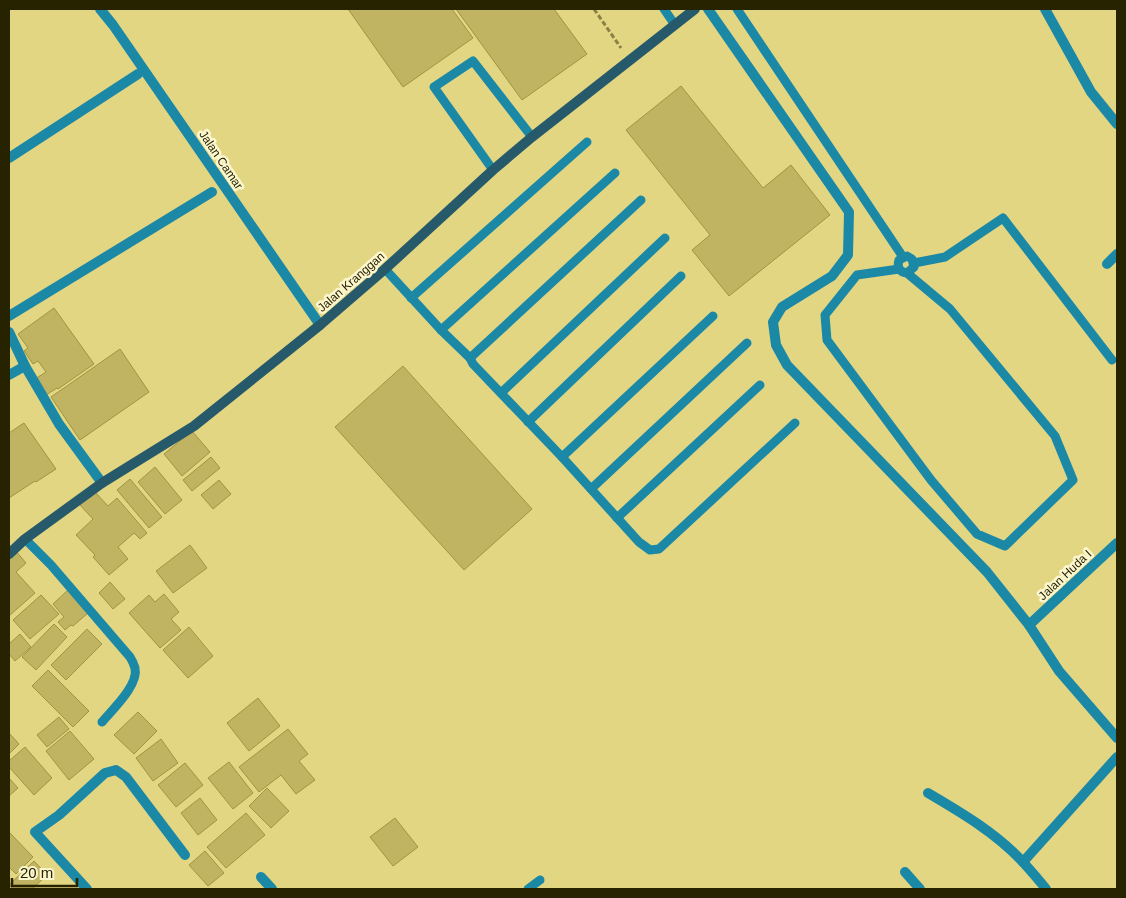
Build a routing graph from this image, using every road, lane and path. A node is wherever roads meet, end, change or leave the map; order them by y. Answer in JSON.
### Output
{"nodes":[{"id":1,"x":100,"y":9,"type":"edge"},
{"id":2,"x":594,"y":9,"type":"edge"},
{"id":3,"x":664,"y":9,"type":"edge"},
{"id":4,"x":695,"y":9,"type":"edge"},
{"id":5,"x":708,"y":9,"type":"edge"},
{"id":6,"x":737,"y":9,"type":"edge"},
{"id":7,"x":1045,"y":9,"type":"edge"},
{"id":8,"x":675,"y":25,"type":"junction"},
{"id":9,"x":630,"y":61,"type":"junction"},
{"id":10,"x":138,"y":74,"type":"dead end"},
{"id":11,"x":1117,"y":124,"type":"edge"},
{"id":12,"x":532,"y":138,"type":"junction"},
{"id":13,"x":587,"y":142,"type":"dead end"},
{"id":14,"x":9,"y":158,"type":"edge"},
{"id":15,"x":493,"y":170,"type":"junction"},
{"id":16,"x":616,"y":173,"type":"dead end"},
{"id":17,"x":212,"y":192,"type":"dead end"},
{"id":18,"x":641,"y":200,"type":"dead end"},
{"id":19,"x":665,"y":238,"type":"dead end"},
{"id":20,"x":1117,"y":254,"type":"edge"},
{"id":21,"x":903,"y":257,"type":"junction"},
{"id":22,"x":914,"y":263,"type":"junction"},
{"id":23,"x":1107,"y":264,"type":"dead end"},
{"id":24,"x":386,"y":270,"type":"junction"},
{"id":25,"x":903,"y":271,"type":"junction"},
{"id":26,"x":681,"y":276,"type":"dead end"},
{"id":27,"x":411,"y":298,"type":"junction"},
{"id":28,"x":9,"y":316,"type":"edge"},
{"id":29,"x":713,"y":316,"type":"dead end"},
{"id":30,"x":320,"y":325,"type":"junction"},
{"id":31,"x":441,"y":330,"type":"junction"},
{"id":32,"x":9,"y":332,"type":"edge"},
{"id":33,"x":748,"y":343,"type":"dead end"},
{"id":34,"x":470,"y":358,"type":"junction"},
{"id":35,"x":1112,"y":360,"type":"dead end"},
{"id":36,"x":25,"y":366,"type":"junction"},
{"id":37,"x":9,"y":375,"type":"edge"},
{"id":38,"x":760,"y":385,"type":"dead end"},
{"id":39,"x":501,"y":393,"type":"junction"},
{"id":40,"x":528,"y":422,"type":"junction"},
{"id":41,"x":795,"y":423,"type":"dead end"},
{"id":42,"x":562,"y":458,"type":"junction"},
{"id":43,"x":102,"y":483,"type":"junction"},
{"id":44,"x":591,"y":489,"type":"junction"},
{"id":45,"x":617,"y":518,"type":"junction"},
{"id":46,"x":26,"y":539,"type":"junction"},
{"id":47,"x":1117,"y":543,"type":"edge"},
{"id":48,"x":9,"y":554,"type":"edge"},
{"id":49,"x":1029,"y":625,"type":"junction"},
{"id":50,"x":102,"y":722,"type":"dead end"},
{"id":51,"x":1117,"y":738,"type":"edge"},
{"id":52,"x":1117,"y":757,"type":"edge"},
{"id":53,"x":928,"y":793,"type":"dead end"},
{"id":54,"x":185,"y":854,"type":"dead end"},
{"id":55,"x":1023,"y":862,"type":"junction"},
{"id":56,"x":905,"y":872,"type":"dead end"},
{"id":57,"x":261,"y":877,"type":"dead end"},
{"id":58,"x":540,"y":880,"type":"dead end"},
{"id":59,"x":87,"y":889,"type":"edge"},
{"id":60,"x":272,"y":889,"type":"edge"},
{"id":61,"x":528,"y":889,"type":"edge"},
{"id":62,"x":920,"y":889,"type":"edge"},
{"id":63,"x":1046,"y":889,"type":"edge"}],
"edges":[{"from":1,"to":30,"type":"street","name":"Jalan Camar"},
{"from":2,"to":9,"type":"path"},
{"from":3,"to":8,"type":"lane"},
{"from":4,"to":8,"type":"main road","name":"Jalan Kranggan"},
{"from":5,"to":49,"type":"street"},
{"from":6,"to":21,"type":"lane"},
{"from":7,"to":11,"type":"street"},
{"from":8,"to":9,"type":"main road","name":"Jalan Kranggan"},
{"from":9,"to":12,"type":"main road","name":"Jalan Kranggan"},
{"from":10,"to":14,"type":"street"},
{"from":12,"to":15,"type":"main road","name":"Jalan Kranggan"},
{"from":12,"to":15,"type":"lane"},
{"from":13,"to":27,"type":"lane"},
{"from":15,"to":24,"type":"main road","name":"Jalan Kranggan"},
{"from":16,"to":31,"type":"lane"},
{"from":17,"to":28,"type":"street"},
{"from":18,"to":34,"type":"lane"},
{"from":19,"to":39,"type":"lane"},
{"from":20,"to":23,"type":"street"},
{"from":21,"to":22,"type":"lane"},
{"from":21,"to":25,"type":"lane"},
{"from":22,"to":25,"type":"lane"},
{"from":22,"to":35,"type":"lane"},
{"from":24,"to":27,"type":"lane"},
{"from":24,"to":30,"type":"main road","name":"Jalan Kranggan"},
{"from":25,"to":25,"type":"lane"},
{"from":26,"to":40,"type":"lane"},
{"from":27,"to":31,"type":"lane"},
{"from":29,"to":42,"type":"lane"},
{"from":30,"to":43,"type":"main road","name":"Jalan Kranggan"},
{"from":31,"to":34,"type":"lane"},
{"from":32,"to":36,"type":"street"},
{"from":33,"to":44,"type":"lane"},
{"from":34,"to":39,"type":"lane"},
{"from":36,"to":37,"type":"street"},
{"from":36,"to":43,"type":"street"},
{"from":38,"to":45,"type":"lane"},
{"from":39,"to":40,"type":"lane"},
{"from":40,"to":42,"type":"lane"},
{"from":41,"to":45,"type":"lane"},
{"from":42,"to":44,"type":"lane"},
{"from":43,"to":46,"type":"main road","name":"Jalan Kranggan"},
{"from":44,"to":45,"type":"lane"},
{"from":46,"to":48,"type":"main road","name":"Jalan Kranggan"},
{"from":46,"to":50,"type":"lane"},
{"from":47,"to":49,"type":"street","name":"Jalan Huda I"},
{"from":49,"to":51,"type":"street"},
{"from":52,"to":55,"type":"street"},
{"from":53,"to":55,"type":"street"},
{"from":54,"to":59,"type":"street"},
{"from":55,"to":63,"type":"street"},
{"from":56,"to":62,"type":"street"},
{"from":57,"to":60,"type":"street"},
{"from":58,"to":61,"type":"lane"}]}
